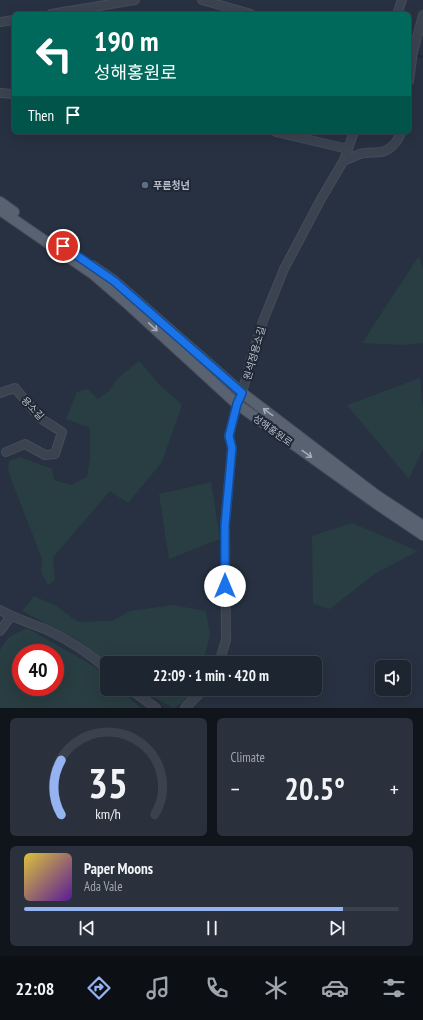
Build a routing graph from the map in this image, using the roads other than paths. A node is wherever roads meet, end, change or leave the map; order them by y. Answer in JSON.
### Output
{"nodes":[{"id":1,"x":135,"y":0,"type":"edge"},
{"id":2,"x":202,"y":0,"type":"edge"},
{"id":3,"x":402,"y":0,"type":"edge"},
{"id":4,"x":63,"y":12,"type":"edge"},
{"id":5,"x":244,"y":12,"type":"edge"},
{"id":6,"x":398,"y":12,"type":"edge"},
{"id":7,"x":423,"y":15,"type":"edge"},
{"id":8,"x":12,"y":20,"type":"edge"},
{"id":9,"x":0,"y":22,"type":"edge"},
{"id":10,"x":411,"y":68,"type":"edge"},
{"id":11,"x":0,"y":93,"type":"edge"},
{"id":12,"x":12,"y":94,"type":"edge"},
{"id":13,"x":284,"y":134,"type":"edge"},
{"id":14,"x":353,"y":134,"type":"edge"},
{"id":15,"x":400,"y":134,"type":"edge"},
{"id":16,"x":348,"y":149,"type":"junction"},
{"id":17,"x":344,"y":160,"type":"junction"},
{"id":18,"x":0,"y":202,"type":"edge"},
{"id":19,"x":0,"y":210,"type":"edge"},
{"id":20,"x":0,"y":393,"type":"edge"},
{"id":21,"x":242,"y":393,"type":"junction"},
{"id":22,"x":237,"y":404,"type":"junction"},
{"id":23,"x":6,"y":452,"type":"dead end"},
{"id":24,"x":423,"y":526,"type":"edge"},
{"id":25,"x":423,"y":535,"type":"edge"},
{"id":26,"x":0,"y":610,"type":"edge"},
{"id":27,"x":11,"y":616,"type":"junction"},
{"id":28,"x":0,"y":631,"type":"edge"},
{"id":29,"x":220,"y":656,"type":"edge"},
{"id":30,"x":100,"y":664,"type":"edge"},
{"id":31,"x":140,"y":696,"type":"edge"},
{"id":32,"x":197,"y":696,"type":"edge"},
{"id":33,"x":156,"y":708,"type":"edge"},
{"id":34,"x":185,"y":708,"type":"edge"}],
"edges":[{"from":1,"to":4,"type":"street"},
{"from":2,"to":5,"type":"street"},
{"from":3,"to":6,"type":"street"},
{"from":7,"to":10,"type":"street"},
{"from":8,"to":9,"type":"street"},
{"from":11,"to":12,"type":"street"},
{"from":13,"to":16,"type":"street"},
{"from":14,"to":16,"type":"street","name":"원석정용소길"},
{"from":15,"to":17,"type":"street"},
{"from":16,"to":17,"type":"street","name":"원석정용소길"},
{"from":17,"to":21,"type":"street","name":"원석정용소길"},
{"from":18,"to":21,"type":"main road","name":"성해홍원로"},
{"from":19,"to":22,"type":"main road","name":"성해홍원로","one_way":true},
{"from":20,"to":23,"type":"street","name":"용소길"},
{"from":21,"to":22,"type":"street","name":"원석정용소길"},
{"from":24,"to":21,"type":"main road","name":"성해홍원로","one_way":true},
{"from":22,"to":25,"type":"main road","name":"성해홍원로","one_way":true},
{"from":22,"to":29,"type":"street","name":"원석정용소길"},
{"from":26,"to":27,"type":"street"},
{"from":27,"to":28,"type":"street"},
{"from":27,"to":30,"type":"street"},
{"from":31,"to":33,"type":"street"},
{"from":32,"to":34,"type":"street"}]}
